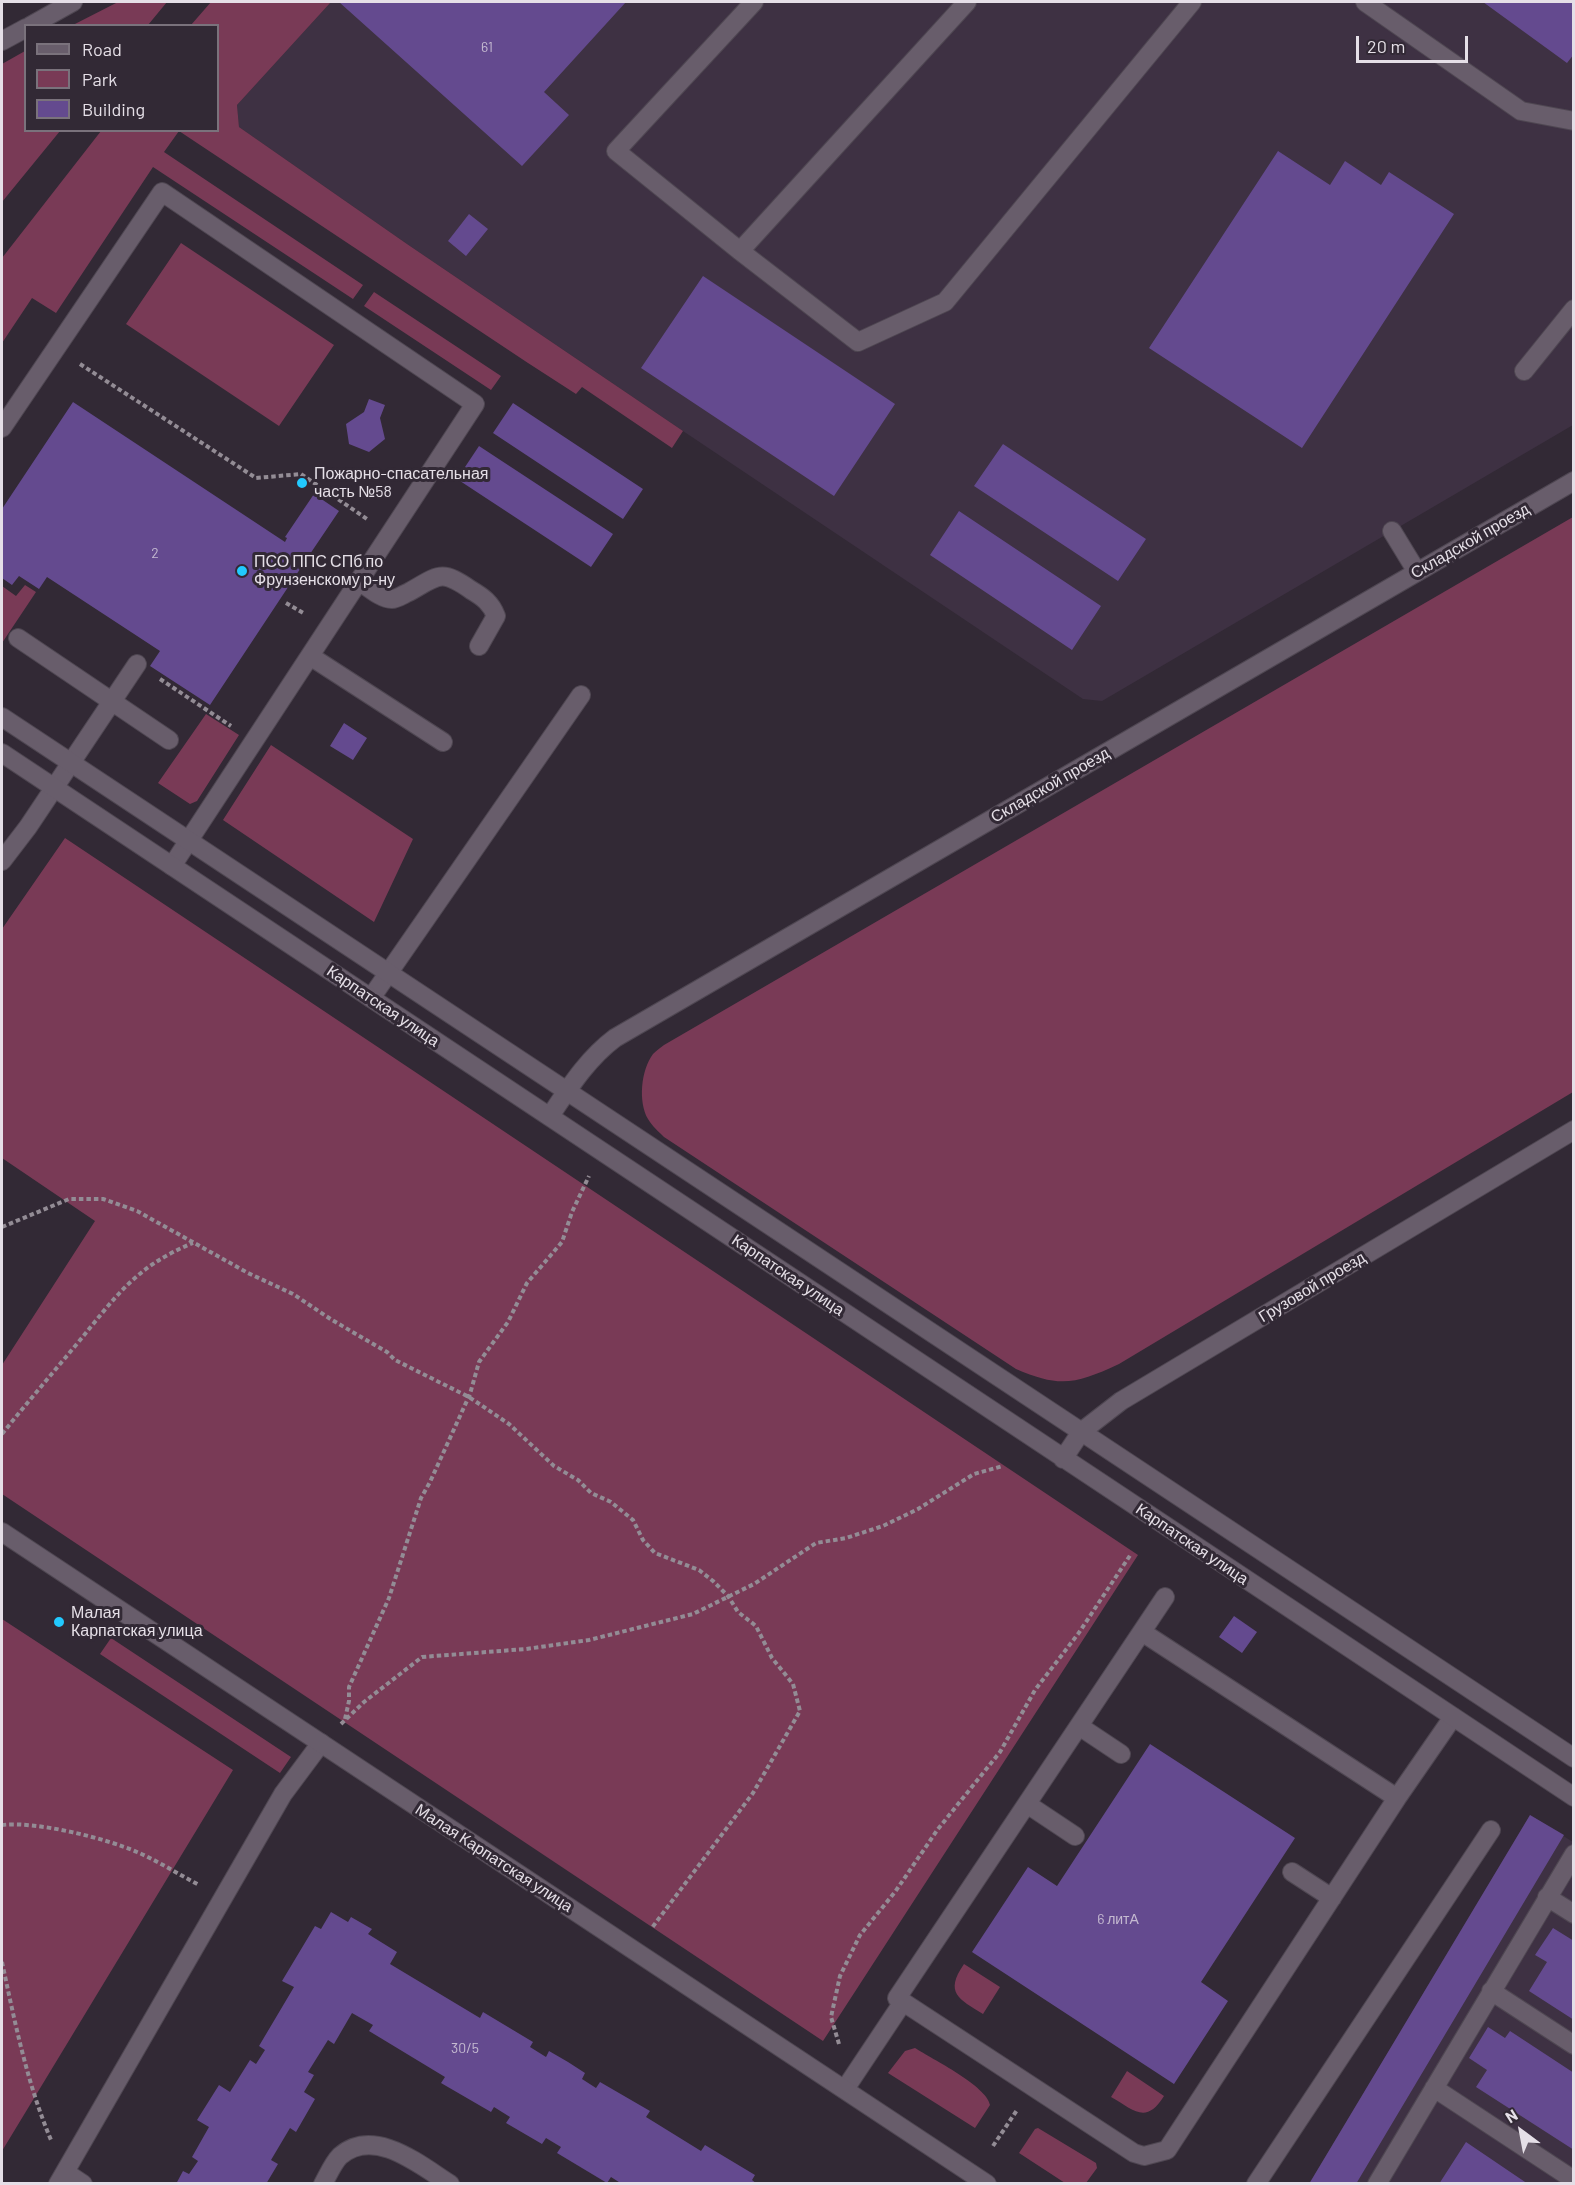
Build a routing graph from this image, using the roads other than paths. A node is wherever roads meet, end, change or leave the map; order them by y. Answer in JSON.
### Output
{"nodes":[{"id":1,"x":73,"y":2,"type":"edge"},
{"id":2,"x":754,"y":2,"type":"edge"},
{"id":3,"x":967,"y":2,"type":"edge"},
{"id":4,"x":1192,"y":2,"type":"edge"},
{"id":5,"x":1365,"y":2,"type":"edge"},
{"id":6,"x":34,"y":24,"type":"edge"},
{"id":7,"x":24,"y":29,"type":"edge"},
{"id":8,"x":2,"y":41,"type":"edge"},
{"id":9,"x":1574,"y":121,"type":"edge"},
{"id":10,"x":740,"y":251,"type":"junction"},
{"id":11,"x":1574,"y":309,"type":"edge"},
{"id":12,"x":1524,"y":371,"type":"dead end"},
{"id":13,"x":2,"y":428,"type":"edge"},
{"id":14,"x":1574,"y":481,"type":"edge"},
{"id":15,"x":1392,"y":531,"type":"dead end"},
{"id":16,"x":1417,"y":572,"type":"junction"},
{"id":17,"x":359,"y":581,"type":"junction"},
{"id":18,"x":18,"y":638,"type":"dead end"},
{"id":19,"x":479,"y":645,"type":"dead end"},
{"id":20,"x":310,"y":656,"type":"junction"},
{"id":21,"x":137,"y":664,"type":"road end"},
{"id":22,"x":581,"y":695,"type":"dead end"},
{"id":23,"x":112,"y":702,"type":"junction"},
{"id":24,"x":2,"y":717,"type":"edge"},
{"id":25,"x":169,"y":740,"type":"dead end"},
{"id":26,"x":443,"y":742,"type":"dead end"},
{"id":27,"x":2,"y":753,"type":"edge"},
{"id":28,"x":71,"y":764,"type":"junction"},
{"id":29,"x":55,"y":788,"type":"junction"},
{"id":30,"x":188,"y":841,"type":"junction"},
{"id":31,"x":2,"y":861,"type":"edge"},
{"id":32,"x":172,"y":866,"type":"junction"},
{"id":33,"x":387,"y":974,"type":"junction"},
{"id":34,"x":371,"y":998,"type":"junction"},
{"id":35,"x":566,"y":1092,"type":"junction"},
{"id":36,"x":550,"y":1116,"type":"junction"},
{"id":37,"x":1574,"y":1130,"type":"edge"},
{"id":38,"x":1081,"y":1432,"type":"junction"},
{"id":39,"x":1063,"y":1459,"type":"junction"},
{"id":40,"x":2,"y":1532,"type":"edge"},
{"id":41,"x":1166,"y":1597,"type":"dead end"},
{"id":42,"x":1142,"y":1632,"type":"junction"},
{"id":43,"x":1452,"y":1717,"type":"junction"},
{"id":44,"x":1079,"y":1726,"type":"junction"},
{"id":45,"x":321,"y":1743,"type":"junction"},
{"id":46,"x":1120,"y":1754,"type":"dead end"},
{"id":47,"x":1574,"y":1758,"type":"edge"},
{"id":48,"x":1574,"y":1797,"type":"edge"},
{"id":49,"x":1397,"y":1798,"type":"junction"},
{"id":50,"x":1027,"y":1804,"type":"junction"},
{"id":51,"x":1491,"y":1830,"type":"dead end"},
{"id":52,"x":1075,"y":1836,"type":"dead end"},
{"id":53,"x":1574,"y":1854,"type":"edge"},
{"id":54,"x":1292,"y":1872,"type":"dead end"},
{"id":55,"x":1548,"y":1897,"type":"junction"},
{"id":56,"x":1332,"y":1898,"type":"junction"},
{"id":57,"x":1574,"y":1914,"type":"edge"},
{"id":58,"x":1491,"y":1991,"type":"junction"},
{"id":59,"x":903,"y":2002,"type":"junction"},
{"id":60,"x":1574,"y":2045,"type":"edge"},
{"id":61,"x":1434,"y":2088,"type":"junction"},
{"id":62,"x":845,"y":2089,"type":"junction"},
{"id":63,"x":61,"y":2178,"type":"edge"},
{"id":64,"x":1574,"y":2180,"type":"edge"},
{"id":65,"x":83,"y":2184,"type":"edge"},
{"id":66,"x":322,"y":2184,"type":"edge"},
{"id":67,"x":450,"y":2184,"type":"edge"},
{"id":68,"x":987,"y":2184,"type":"edge"},
{"id":69,"x":1256,"y":2184,"type":"edge"},
{"id":70,"x":1377,"y":2184,"type":"edge"}],
"edges":[{"from":1,"to":6,"type":"street"},
{"from":2,"to":10,"type":"street"},
{"from":3,"to":10,"type":"street"},
{"from":4,"to":10,"type":"street"},
{"from":5,"to":9,"type":"street"},
{"from":7,"to":8,"type":"street"},
{"from":11,"to":12,"type":"street"},
{"from":13,"to":17,"type":"street"},
{"from":14,"to":16,"type":"street","name":"Складской проезд"},
{"from":15,"to":16,"type":"street"},
{"from":16,"to":35,"type":"street","name":"Складской проезд"},
{"from":17,"to":19,"type":"street"},
{"from":17,"to":20,"type":"street"},
{"from":18,"to":23,"type":"street"},
{"from":20,"to":26,"type":"street"},
{"from":20,"to":30,"type":"street"},
{"from":21,"to":23,"type":"street"},
{"from":22,"to":33,"type":"street"},
{"from":23,"to":25,"type":"street"},
{"from":23,"to":28,"type":"street"},
{"from":24,"to":28,"type":"street","name":"Карпатская улица"},
{"from":27,"to":29,"type":"street","name":"Карпатская улица"},
{"from":28,"to":29,"type":"street"},
{"from":28,"to":30,"type":"street","name":"Карпатская улица"},
{"from":29,"to":31,"type":"street"},
{"from":29,"to":32,"type":"street","name":"Карпатская улица"},
{"from":30,"to":32,"type":"street"},
{"from":30,"to":33,"type":"street","name":"Карпатская улица"},
{"from":32,"to":34,"type":"street","name":"Карпатская улица"},
{"from":33,"to":34,"type":"street"},
{"from":33,"to":35,"type":"street","name":"Карпатская улица"},
{"from":34,"to":36,"type":"street","name":"Карпатская улица"},
{"from":35,"to":36,"type":"street","name":"Складской проезд"},
{"from":35,"to":38,"type":"street","name":"Карпатская улица"},
{"from":36,"to":39,"type":"street","name":"Карпатская улица"},
{"from":37,"to":38,"type":"street","name":"Грузовой проезд"},
{"from":38,"to":39,"type":"street","name":"Грузовой проезд"},
{"from":38,"to":47,"type":"street","name":"Карпатская улица"},
{"from":39,"to":43,"type":"street","name":"Карпатская улица"},
{"from":40,"to":45,"type":"street","name":"Малая Карпатская улица"},
{"from":41,"to":42,"type":"street"},
{"from":42,"to":44,"type":"street"},
{"from":42,"to":49,"type":"street"},
{"from":43,"to":48,"type":"street","name":"Карпатская улица"},
{"from":43,"to":49,"type":"street"},
{"from":44,"to":46,"type":"street"},
{"from":44,"to":50,"type":"street"},
{"from":45,"to":62,"type":"street","name":"Малая Карпатская улица"},
{"from":45,"to":63,"type":"street"},
{"from":49,"to":56,"type":"street"},
{"from":50,"to":52,"type":"street"},
{"from":50,"to":59,"type":"street"},
{"from":51,"to":69,"type":"street"},
{"from":53,"to":55,"type":"street"},
{"from":54,"to":56,"type":"street"},
{"from":55,"to":57,"type":"street"},
{"from":55,"to":58,"type":"street"},
{"from":56,"to":59,"type":"street"},
{"from":58,"to":60,"type":"street"},
{"from":58,"to":61,"type":"street"},
{"from":59,"to":62,"type":"street"},
{"from":61,"to":64,"type":"street"},
{"from":61,"to":70,"type":"street"},
{"from":62,"to":68,"type":"street","name":"Малая Карпатская улица"},
{"from":63,"to":65,"type":"street"},
{"from":66,"to":67,"type":"street"}]}
